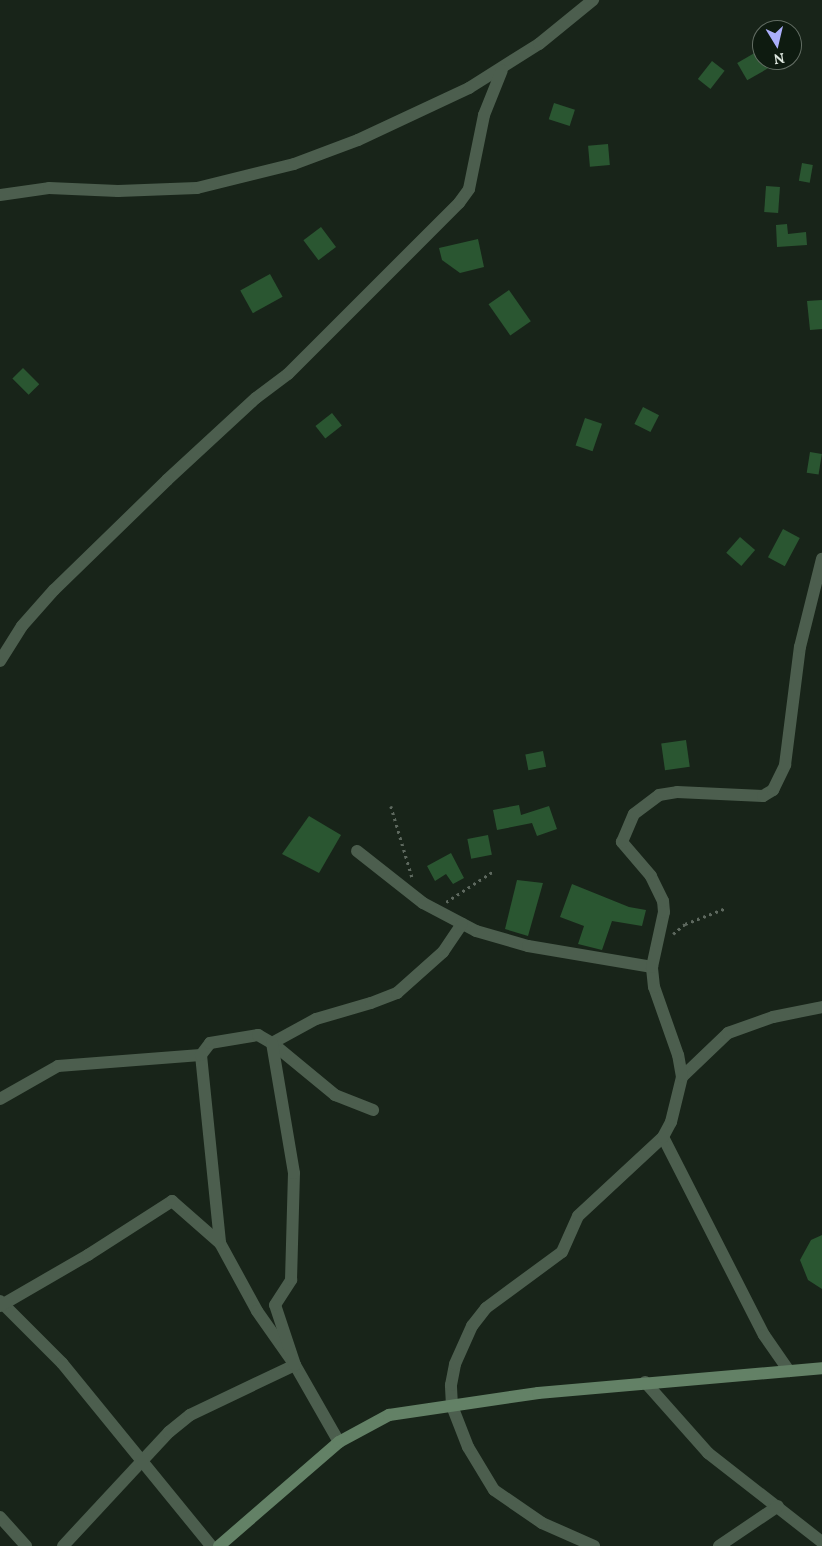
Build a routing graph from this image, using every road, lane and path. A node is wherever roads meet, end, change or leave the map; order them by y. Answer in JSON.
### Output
{"nodes":[{"id":1,"x":593,"y":0,"type":"edge"},
{"id":2,"x":502,"y":70,"type":"junction"},
{"id":3,"x":0,"y":195,"type":"edge"},
{"id":4,"x":822,"y":559,"type":"edge"},
{"id":5,"x":0,"y":661,"type":"edge"},
{"id":6,"x":391,"y":806,"type":"dead end"},
{"id":7,"x":357,"y":851,"type":"dead end"},
{"id":8,"x":492,"y":872,"type":"dead end"},
{"id":9,"x":413,"y":879,"type":"dead end"},
{"id":10,"x":726,"y":908,"type":"dead end"},
{"id":11,"x":434,"y":910,"type":"junction"},
{"id":12,"x":462,"y":924,"type":"junction"},
{"id":13,"x":655,"y":949,"type":"junction"},
{"id":14,"x":652,"y":967,"type":"junction"},
{"id":15,"x":822,"y":1007,"type":"edge"},
{"id":16,"x":272,"y":1043,"type":"junction"},
{"id":17,"x":201,"y":1055,"type":"junction"},
{"id":18,"x":682,"y":1077,"type":"junction"},
{"id":19,"x":0,"y":1099,"type":"edge"},
{"id":20,"x":373,"y":1110,"type":"dead end"},
{"id":21,"x":663,"y":1137,"type":"junction"},
{"id":22,"x":220,"y":1244,"type":"junction"},
{"id":23,"x":1,"y":1304,"type":"edge"},
{"id":24,"x":295,"y":1365,"type":"junction"},
{"id":25,"x":822,"y":1368,"type":"edge"},
{"id":26,"x":789,"y":1371,"type":"junction"},
{"id":27,"x":645,"y":1382,"type":"junction"},
{"id":28,"x":452,"y":1406,"type":"junction"},
{"id":29,"x":339,"y":1442,"type":"junction"},
{"id":30,"x":140,"y":1462,"type":"junction"},
{"id":31,"x":778,"y":1506,"type":"junction"},
{"id":32,"x":0,"y":1517,"type":"edge"},
{"id":33,"x":822,"y":1542,"type":"edge"},
{"id":34,"x":26,"y":1546,"type":"edge"},
{"id":35,"x":63,"y":1546,"type":"edge"},
{"id":36,"x":211,"y":1546,"type":"edge"},
{"id":37,"x":219,"y":1546,"type":"edge"},
{"id":38,"x":594,"y":1546,"type":"edge"},
{"id":39,"x":719,"y":1546,"type":"edge"}],
"edges":[{"from":1,"to":2,"type":"street"},
{"from":2,"to":3,"type":"street"},
{"from":2,"to":5,"type":"street"},
{"from":4,"to":13,"type":"street"},
{"from":6,"to":9,"type":"path"},
{"from":7,"to":11,"type":"street"},
{"from":8,"to":11,"type":"path"},
{"from":10,"to":13,"type":"path"},
{"from":11,"to":12,"type":"street"},
{"from":12,"to":14,"type":"street"},
{"from":12,"to":16,"type":"street"},
{"from":13,"to":14,"type":"street"},
{"from":14,"to":18,"type":"street"},
{"from":15,"to":18,"type":"street"},
{"from":16,"to":17,"type":"street"},
{"from":16,"to":20,"type":"street"},
{"from":16,"to":24,"type":"street"},
{"from":17,"to":19,"type":"street"},
{"from":17,"to":22,"type":"street"},
{"from":18,"to":21,"type":"street"},
{"from":21,"to":26,"type":"street"},
{"from":21,"to":28,"type":"street"},
{"from":22,"to":23,"type":"street"},
{"from":22,"to":24,"type":"street"},
{"from":23,"to":30,"type":"street"},
{"from":24,"to":29,"type":"street"},
{"from":24,"to":30,"type":"street"},
{"from":25,"to":26,"type":"street"},
{"from":26,"to":27,"type":"street"},
{"from":27,"to":28,"type":"street"},
{"from":27,"to":31,"type":"street"},
{"from":28,"to":29,"type":"street"},
{"from":28,"to":38,"type":"street"},
{"from":29,"to":37,"type":"street"},
{"from":30,"to":35,"type":"street"},
{"from":30,"to":36,"type":"street"},
{"from":31,"to":33,"type":"street"},
{"from":31,"to":39,"type":"street"},
{"from":32,"to":34,"type":"street"}]}
